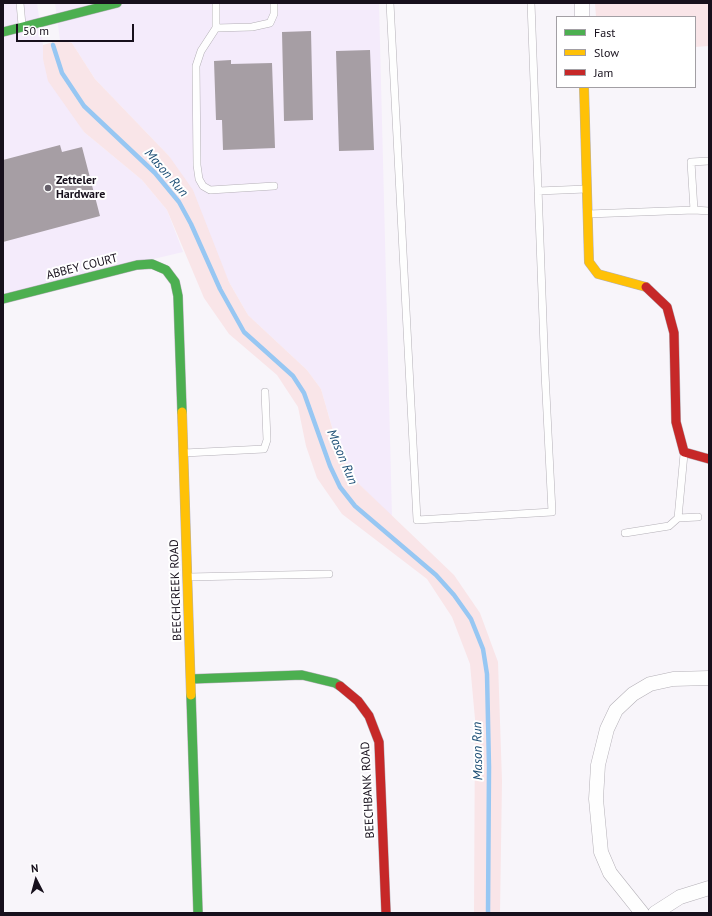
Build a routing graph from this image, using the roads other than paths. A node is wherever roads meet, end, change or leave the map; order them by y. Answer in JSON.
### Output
{"nodes":[{"id":1,"x":20,"y":3,"type":"edge"},
{"id":2,"x":117,"y":3,"type":"edge"},
{"id":3,"x":216,"y":3,"type":"edge"},
{"id":4,"x":274,"y":3,"type":"edge"},
{"id":5,"x":390,"y":3,"type":"edge"},
{"id":6,"x":531,"y":3,"type":"edge"},
{"id":7,"x":582,"y":3,"type":"edge"},
{"id":8,"x":582,"y":16,"type":"edge"},
{"id":9,"x":23,"y":27,"type":"junction"},
{"id":10,"x":216,"y":28,"type":"junction"},
{"id":11,"x":3,"y":32,"type":"edge"},
{"id":12,"x":584,"y":88,"type":"edge"},
{"id":13,"x":709,"y":161,"type":"edge"},
{"id":14,"x":274,"y":186,"type":"dead end"},
{"id":15,"x":587,"y":189,"type":"junction"},
{"id":16,"x":538,"y":191,"type":"junction"},
{"id":17,"x":694,"y":210,"type":"junction"},
{"id":18,"x":709,"y":211,"type":"edge"},
{"id":19,"x":588,"y":214,"type":"junction"},
{"id":20,"x":166,"y":270,"type":"joint"},
{"id":21,"x":3,"y":299,"type":"edge"},
{"id":22,"x":265,"y":392,"type":"dead end"},
{"id":23,"x":684,"y":452,"type":"junction"},
{"id":24,"x":184,"y":453,"type":"junction"},
{"id":25,"x":709,"y":459,"type":"edge"},
{"id":26,"x":698,"y":517,"type":"dead end"},
{"id":27,"x":678,"y":518,"type":"junction"},
{"id":28,"x":625,"y":534,"type":"dead end"},
{"id":29,"x":329,"y":574,"type":"dead end"},
{"id":30,"x":187,"y":577,"type":"junction"},
{"id":31,"x":191,"y":678,"type":"junction"},
{"id":32,"x":709,"y":678,"type":"edge"},
{"id":33,"x":709,"y":888,"type":"edge"},
{"id":34,"x":198,"y":913,"type":"edge"},
{"id":35,"x":386,"y":913,"type":"edge"},
{"id":36,"x":642,"y":913,"type":"edge"},
{"id":37,"x":655,"y":913,"type":"edge"}],
"edges":[{"from":1,"to":9,"type":"lane"},
{"from":2,"to":9,"type":"street"},
{"from":3,"to":10,"type":"lane"},
{"from":4,"to":10,"type":"lane"},
{"from":5,"to":16,"type":"lane"},
{"from":6,"to":16,"type":"lane"},
{"from":7,"to":8,"type":"street"},
{"from":9,"to":11,"type":"street"},
{"from":10,"to":14,"type":"lane"},
{"from":12,"to":15,"type":"street"},
{"from":13,"to":17,"type":"lane"},
{"from":15,"to":16,"type":"lane"},
{"from":15,"to":19,"type":"street"},
{"from":17,"to":18,"type":"lane"},
{"from":17,"to":19,"type":"lane"},
{"from":19,"to":23,"type":"street"},
{"from":20,"to":21,"type":"street","name":"ABBEY COURT"},
{"from":20,"to":24,"type":"street","name":"BEECHCREEK ROAD"},
{"from":22,"to":24,"type":"lane"},
{"from":23,"to":25,"type":"street"},
{"from":23,"to":27,"type":"lane"},
{"from":24,"to":30,"type":"street","name":"BEECHCREEK ROAD"},
{"from":26,"to":27,"type":"lane"},
{"from":27,"to":28,"type":"lane"},
{"from":29,"to":30,"type":"lane"},
{"from":30,"to":31,"type":"street","name":"BEECHCREEK ROAD"},
{"from":31,"to":34,"type":"street","name":"BEECHCREEK ROAD"},
{"from":31,"to":35,"type":"street","name":"BEECHBANK ROAD"},
{"from":32,"to":36,"type":"street"},
{"from":33,"to":37,"type":"street"}]}
